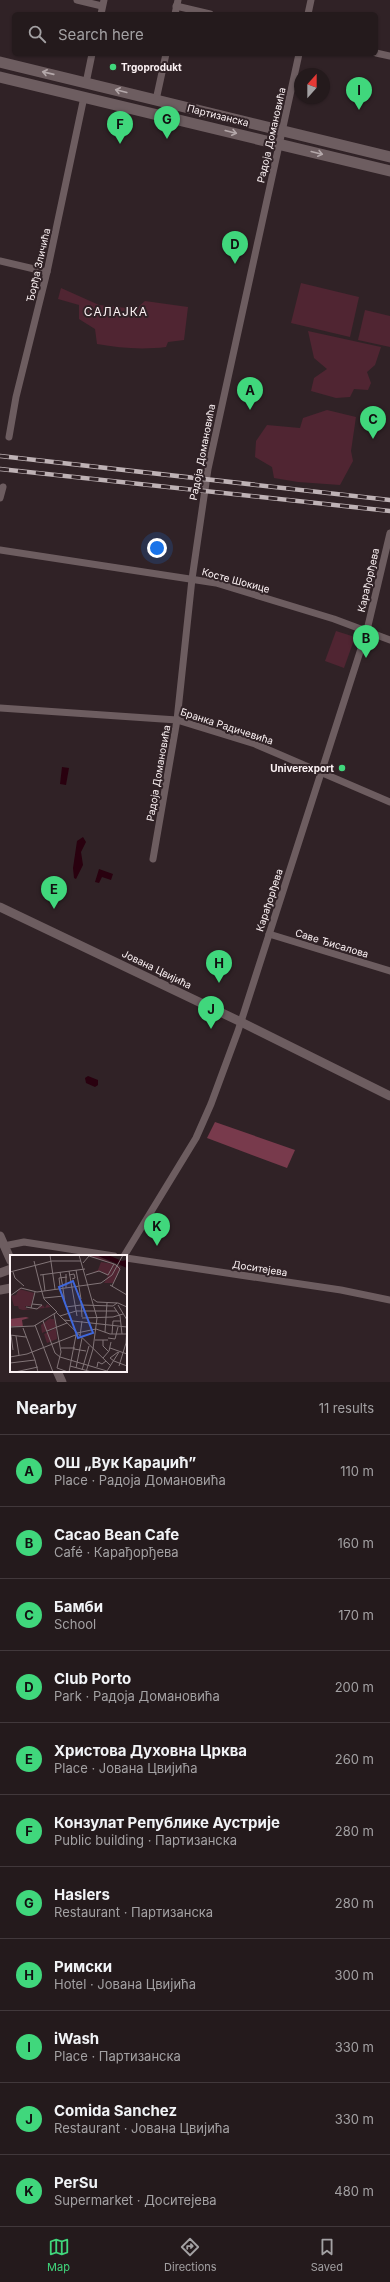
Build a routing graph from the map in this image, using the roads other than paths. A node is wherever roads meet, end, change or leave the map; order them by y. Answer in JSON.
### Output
{"nodes":[{"id":1,"x":311,"y":0,"type":"edge"},
{"id":2,"x":80,"y":1,"type":"edge"},
{"id":3,"x":103,"y":3,"type":"edge"},
{"id":4,"x":177,"y":3,"type":"edge"},
{"id":5,"x":204,"y":12,"type":"edge"},
{"id":6,"x":308,"y":12,"type":"edge"},
{"id":7,"x":378,"y":53,"type":"edge"},
{"id":8,"x":92,"y":56,"type":"edge"},
{"id":9,"x":166,"y":56,"type":"edge"},
{"id":10,"x":299,"y":56,"type":"edge"},
{"id":11,"x":390,"y":56,"type":"edge"},
{"id":12,"x":0,"y":62,"type":"edge"},
{"id":13,"x":0,"y":77,"type":"edge"},
{"id":14,"x":86,"y":82,"type":"junction"},
{"id":15,"x":84,"y":97,"type":"junction"},
{"id":16,"x":156,"y":100,"type":"junction"},
{"id":17,"x":282,"y":130,"type":"junction"},
{"id":18,"x":279,"y":144,"type":"junction"},
{"id":19,"x":390,"y":157,"type":"edge"},
{"id":20,"x":390,"y":171,"type":"edge"},
{"id":21,"x":0,"y":261,"type":"edge"},
{"id":22,"x":47,"y":272,"type":"junction"},
{"id":23,"x":9,"y":437,"type":"dead end"},
{"id":24,"x":3,"y":487,"type":"dead end"},
{"id":25,"x":0,"y":498,"type":"edge"},
{"id":26,"x":390,"y":533,"type":"edge"},
{"id":27,"x":0,"y":550,"type":"edge"},
{"id":28,"x":192,"y":579,"type":"junction"},
{"id":29,"x":366,"y":630,"type":"junction"},
{"id":30,"x":390,"y":640,"type":"edge"},
{"id":31,"x":0,"y":708,"type":"edge"},
{"id":32,"x":177,"y":720,"type":"junction"},
{"id":33,"x":320,"y":772,"type":"junction"},
{"id":34,"x":390,"y":802,"type":"edge"},
{"id":35,"x":154,"y":859,"type":"dead end"},
{"id":36,"x":0,"y":907,"type":"edge"},
{"id":37,"x":269,"y":934,"type":"junction"},
{"id":38,"x":390,"y":971,"type":"edge"},
{"id":39,"x":241,"y":1022,"type":"junction"},
{"id":40,"x":390,"y":1096,"type":"edge"},
{"id":41,"x":0,"y":1236,"type":"edge"},
{"id":42,"x":4,"y":1246,"type":"junction"},
{"id":43,"x":108,"y":1255,"type":"edge"},
{"id":44,"x":126,"y":1255,"type":"edge"},
{"id":45,"x":127,"y":1257,"type":"edge"},
{"id":46,"x":10,"y":1259,"type":"edge"},
{"id":47,"x":10,"y":1269,"type":"edge"},
{"id":48,"x":0,"y":1274,"type":"edge"},
{"id":49,"x":10,"y":1288,"type":"edge"},
{"id":50,"x":0,"y":1290,"type":"edge"},
{"id":51,"x":390,"y":1300,"type":"edge"},
{"id":52,"x":57,"y":1372,"type":"edge"},
{"id":53,"x":62,"y":1382,"type":"edge"}],
"edges":[{"from":1,"to":6,"type":"street"},
{"from":2,"to":3,"type":"street"},
{"from":4,"to":5,"type":"street"},
{"from":7,"to":11,"type":"street"},
{"from":8,"to":14,"type":"street"},
{"from":9,"to":16,"type":"street"},
{"from":10,"to":17,"type":"street","name":"Радоја Домановића"},
{"from":14,"to":12,"type":"main road","name":"Партизанска","one_way":true},
{"from":13,"to":15,"type":"main road","name":"Партизанска"},
{"from":16,"to":14,"type":"main road","name":"Партизанска","one_way":true},
{"from":15,"to":18,"type":"main road","name":"Партизанска","one_way":true},
{"from":15,"to":22,"type":"street","name":"Ђорђа Зличића"},
{"from":16,"to":17,"type":"main road","name":"Партизанска"},
{"from":17,"to":18,"type":"street","name":"Радоја Домановића"},
{"from":17,"to":19,"type":"main road","name":"Партизанска"},
{"from":18,"to":20,"type":"main road","name":"Партизанска","one_way":true},
{"from":18,"to":28,"type":"street","name":"Радоја Домановића"},
{"from":21,"to":22,"type":"street"},
{"from":22,"to":23,"type":"street","name":"Ђорђа Зличића"},
{"from":24,"to":25,"type":"street"},
{"from":26,"to":29,"type":"street","name":"Карађорђева"},
{"from":27,"to":28,"type":"street","name":"Косте Шокице"},
{"from":28,"to":29,"type":"street","name":"Косте Шокице"},
{"from":28,"to":32,"type":"street","name":"Радоја Домановића"},
{"from":29,"to":30,"type":"street","name":"Косте Шокице"},
{"from":29,"to":33,"type":"street","name":"Карађорђева"},
{"from":31,"to":32,"type":"street","name":"Бранка Радичевића"},
{"from":32,"to":33,"type":"street","name":"Бранка Радичевића"},
{"from":32,"to":35,"type":"street","name":"Радоја Домановића"},
{"from":33,"to":34,"type":"street","name":"Бранка Радичевића"},
{"from":33,"to":37,"type":"street","name":"Карађорђева"},
{"from":36,"to":39,"type":"street","name":"Јована Цвијића"},
{"from":37,"to":38,"type":"street","name":"Саве Ђисалова"},
{"from":37,"to":39,"type":"street","name":"Карађорђева"},
{"from":39,"to":40,"type":"street","name":"Јована Цвијића"},
{"from":39,"to":44,"type":"street","name":"Карађорђева"},
{"from":41,"to":42,"type":"street"},
{"from":42,"to":43,"type":"street"},
{"from":42,"to":46,"type":"street"},
{"from":45,"to":51,"type":"street","name":"Доситејева"},
{"from":47,"to":48,"type":"street"},
{"from":49,"to":50,"type":"street"},
{"from":52,"to":53,"type":"street"}]}
